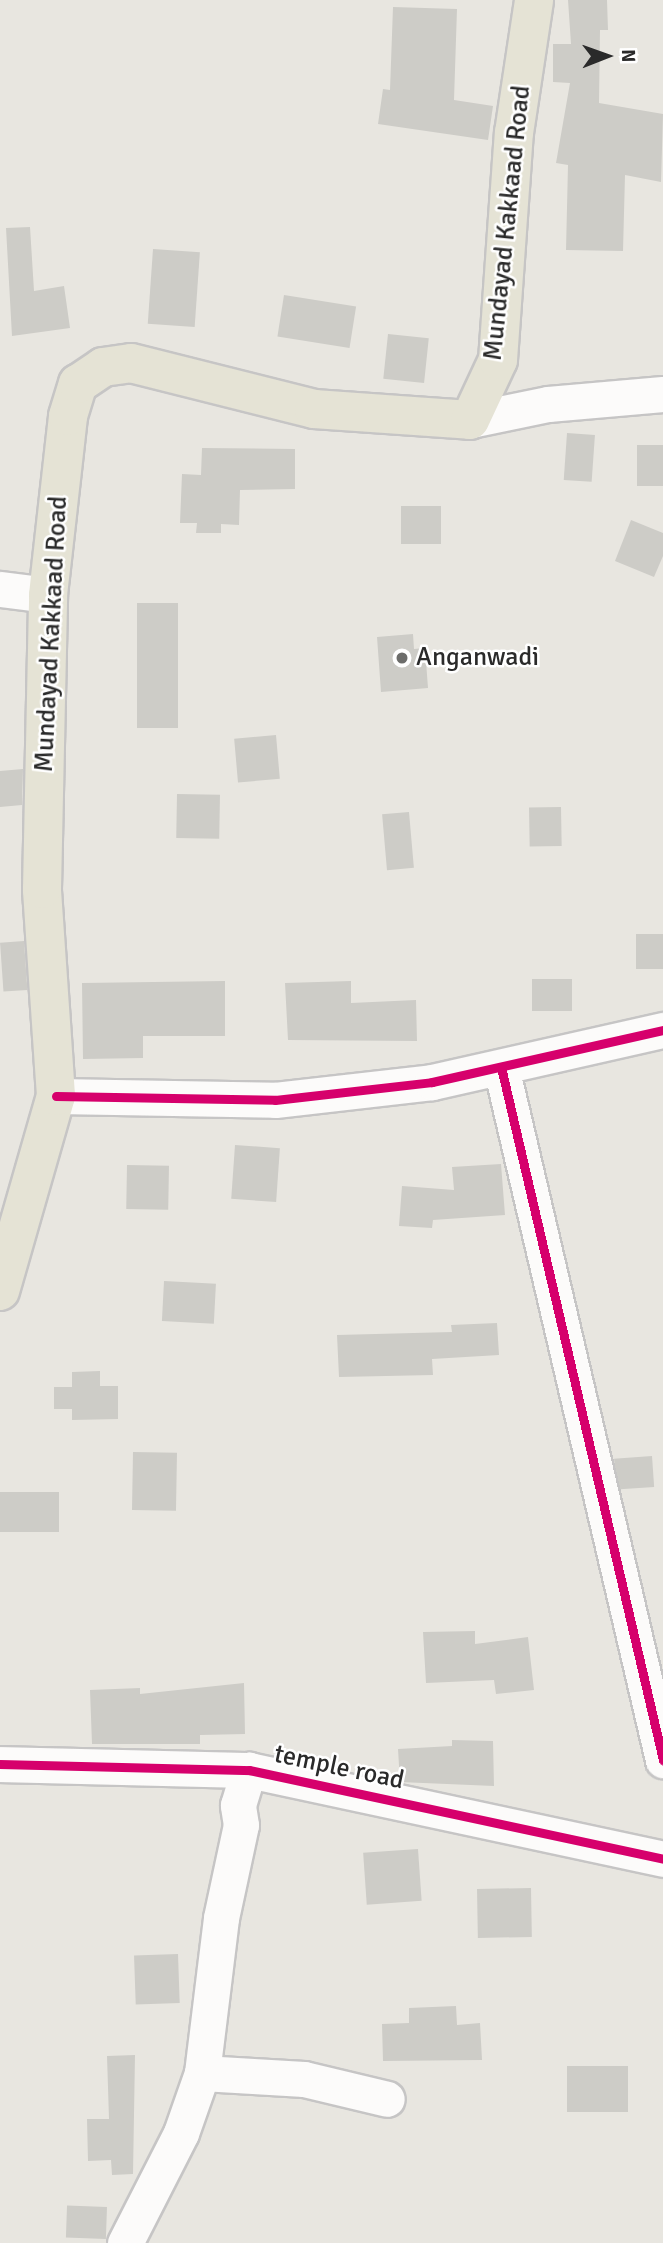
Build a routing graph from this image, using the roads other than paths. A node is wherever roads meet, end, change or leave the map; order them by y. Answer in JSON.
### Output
{"nodes":[{"id":1,"x":534,"y":0,"type":"edge"},
{"id":2,"x":663,"y":394,"type":"edge"},
{"id":3,"x":470,"y":421,"type":"junction"},
{"id":4,"x":0,"y":589,"type":"edge"},
{"id":5,"x":48,"y":595,"type":"junction"},
{"id":6,"x":663,"y":1030,"type":"edge"},
{"id":7,"x":501,"y":1067,"type":"junction"},
{"id":8,"x":56,"y":1096,"type":"junction"},
{"id":9,"x":0,"y":1291,"type":"edge"},
{"id":10,"x":663,"y":1760,"type":"edge"},
{"id":11,"x":0,"y":1764,"type":"edge"},
{"id":12,"x":249,"y":1770,"type":"junction"},
{"id":13,"x":663,"y":1859,"type":"edge"},
{"id":14,"x":202,"y":2073,"type":"junction"},
{"id":15,"x":387,"y":2099,"type":"dead end"},
{"id":16,"x":125,"y":2243,"type":"edge"}],
"edges":[{"from":1,"to":3,"type":"main road","name":"Mundayad Kakkaad Road"},
{"from":2,"to":3,"type":"street"},
{"from":3,"to":5,"type":"main road","name":"Mundayad Kakkaad Road"},
{"from":4,"to":5,"type":"street"},
{"from":5,"to":8,"type":"main road","name":"Mundayad Kakkaad Road"},
{"from":6,"to":7,"type":"street"},
{"from":7,"to":8,"type":"street"},
{"from":7,"to":10,"type":"street"},
{"from":8,"to":9,"type":"main road","name":"Mundayad Kakkaad Road"},
{"from":11,"to":12,"type":"street","name":"temple road"},
{"from":12,"to":13,"type":"street","name":"temple road"},
{"from":12,"to":14,"type":"street"},
{"from":14,"to":15,"type":"street"},
{"from":14,"to":16,"type":"street"}]}
